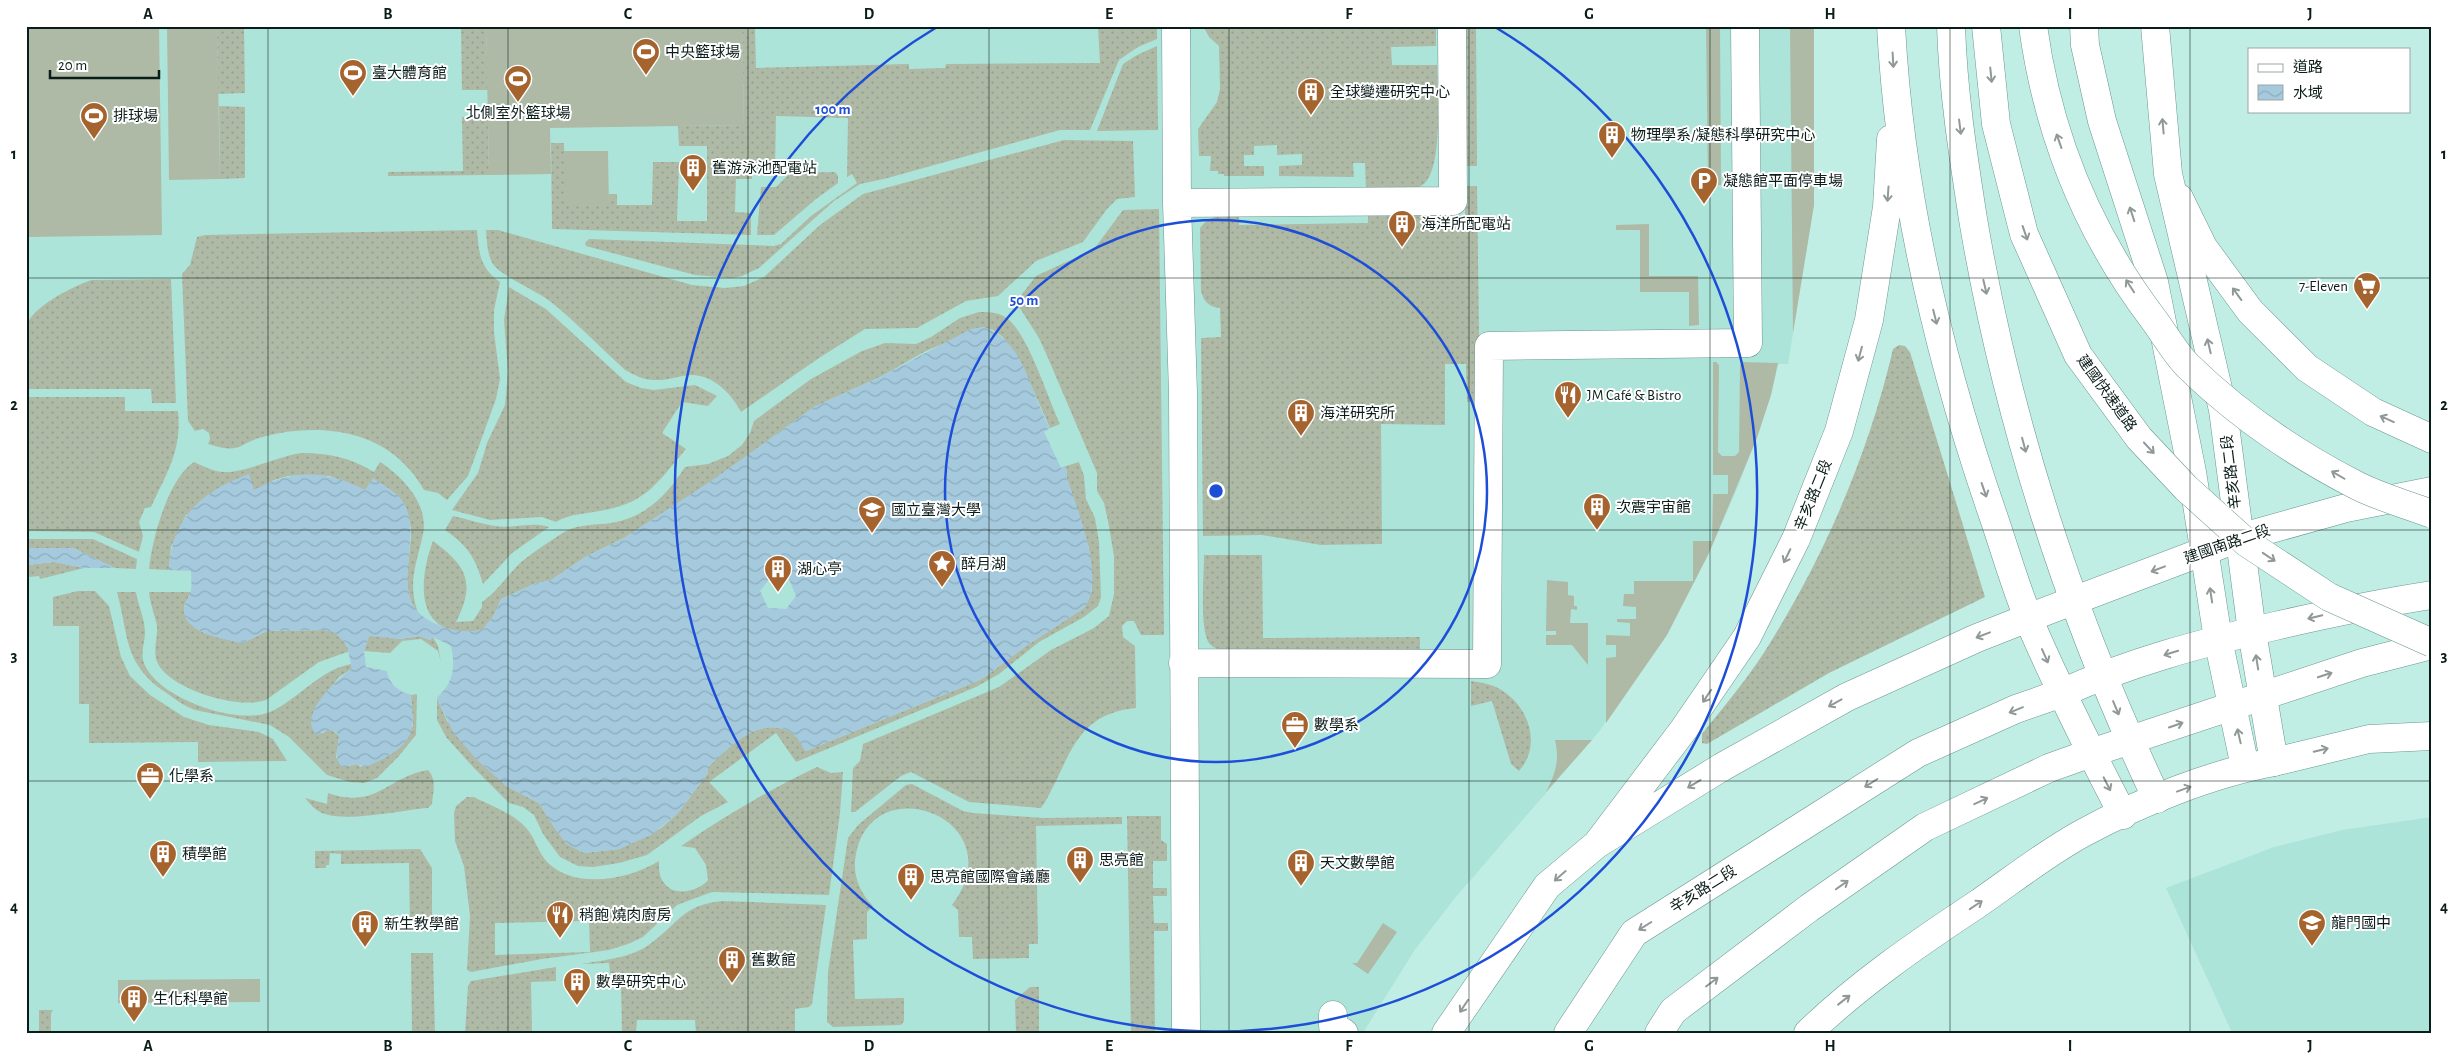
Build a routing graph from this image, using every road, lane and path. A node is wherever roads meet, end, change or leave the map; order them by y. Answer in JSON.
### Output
{"nodes":[{"id":1,"x":1176,"y":26,"type":"edge"},
{"id":2,"x":1452,"y":26,"type":"edge"},
{"id":3,"x":1745,"y":26,"type":"edge"},
{"id":4,"x":1891,"y":26,"type":"edge"},
{"id":5,"x":1951,"y":26,"type":"edge"},
{"id":6,"x":1986,"y":26,"type":"edge"},
{"id":7,"x":2033,"y":26,"type":"edge"},
{"id":8,"x":2155,"y":26,"type":"edge"},
{"id":9,"x":2085,"y":36,"type":"edge"},
{"id":10,"x":1895,"y":93,"type":"junction"},
{"id":11,"x":2168,"y":174,"type":"junction"},
{"id":12,"x":1177,"y":203,"type":"junction"},
{"id":13,"x":2432,"y":439,"type":"edge"},
{"id":14,"x":2432,"y":491,"type":"edge"},
{"id":15,"x":2432,"y":514,"type":"edge"},
{"id":16,"x":2239,"y":538,"type":"junction"},
{"id":17,"x":2204,"y":552,"type":"junction"},
{"id":18,"x":2432,"y":595,"type":"edge"},
{"id":19,"x":2074,"y":601,"type":"junction"},
{"id":20,"x":2028,"y":618,"type":"junction"},
{"id":21,"x":2252,"y":632,"type":"junction"},
{"id":22,"x":2218,"y":639,"type":"junction"},
{"id":23,"x":2432,"y":644,"type":"edge"},
{"id":24,"x":1183,"y":663,"type":"junction"},
{"id":25,"x":2102,"y":675,"type":"junction"},
{"id":26,"x":2062,"y":693,"type":"junction"},
{"id":27,"x":2262,"y":696,"type":"junction"},
{"id":28,"x":2232,"y":705,"type":"junction"},
{"id":29,"x":2432,"y":736,"type":"edge"},
{"id":30,"x":2130,"y":741,"type":"junction"},
{"id":31,"x":2091,"y":753,"type":"junction"},
{"id":32,"x":2274,"y":762,"type":"junction"},
{"id":33,"x":2246,"y":767,"type":"junction"},
{"id":34,"x":2157,"y":799,"type":"junction"},
{"id":35,"x":2122,"y":815,"type":"junction"},
{"id":36,"x":1596,"y":844,"type":"junction"},
{"id":37,"x":1186,"y":1033,"type":"edge"},
{"id":38,"x":1446,"y":1033,"type":"edge"},
{"id":39,"x":1568,"y":1033,"type":"edge"},
{"id":40,"x":1659,"y":1033,"type":"edge"},
{"id":41,"x":1808,"y":1033,"type":"edge"}],
"edges":[{"from":1,"to":12,"type":"main road"},
{"from":2,"to":12,"type":"main road"},
{"from":3,"to":24,"type":"main road"},
{"from":4,"to":10,"type":"main road","name":"辛亥路二段","one_way":true},
{"from":5,"to":19,"type":"main road","one_way":true},
{"from":6,"to":23,"type":"main road","name":"建國快速道路","one_way":true,"bridge":true},
{"from":15,"to":7,"type":"main road","one_way":true,"bridge":true},
{"from":11,"to":8,"type":"main road","name":"辛亥路二段","one_way":true},
{"from":17,"to":9,"type":"main road","one_way":true},
{"from":10,"to":20,"type":"main road","name":"辛亥路二段","one_way":true},
{"from":10,"to":36,"type":"main road","name":"辛亥路二段","one_way":true},
{"from":13,"to":11,"type":"main road","one_way":true},
{"from":16,"to":11,"type":"main road","name":"辛亥路二段","one_way":true},
{"from":12,"to":24,"type":"main road"},
{"from":14,"to":16,"type":"main road","name":"建國南路二段"},
{"from":16,"to":17,"type":"main road","name":"建國南路二段"},
{"from":16,"to":21,"type":"main road","name":"辛亥路二段"},
{"from":17,"to":19,"type":"main road","name":"建國南路二段","one_way":true},
{"from":22,"to":17,"type":"main road","one_way":true},
{"from":18,"to":21,"type":"main road","one_way":true},
{"from":19,"to":20,"type":"main road","name":"建國南路二段"},
{"from":19,"to":25,"type":"main road"},
{"from":20,"to":26,"type":"main road","name":"辛亥路二段","one_way":true},
{"from":20,"to":36,"type":"main road","name":"辛亥路二段","one_way":true},
{"from":21,"to":22,"type":"main road"},
{"from":27,"to":21,"type":"main road","name":"辛亥路二段","one_way":true},
{"from":22,"to":25,"type":"main road","one_way":true},
{"from":22,"to":28,"type":"main road"},
{"from":27,"to":23,"type":"main road","name":"建國快速道路","one_way":true},
{"from":24,"to":37,"type":"main road"},
{"from":25,"to":26,"type":"main road"},
{"from":25,"to":30,"type":"main road","one_way":true},
{"from":26,"to":31,"type":"main road","name":"辛亥路二段"},
{"from":26,"to":39,"type":"main road","name":"辛亥路二段","one_way":true},
{"from":27,"to":28,"type":"main road","name":"建國快速道路"},
{"from":27,"to":32,"type":"main road","name":"辛亥路二段"},
{"from":30,"to":28,"type":"main road","name":"建國快速道路","one_way":true},
{"from":33,"to":28,"type":"main road","one_way":true},
{"from":32,"to":29,"type":"main road","one_way":true},
{"from":30,"to":31,"type":"main road","name":"建國快速道路"},
{"from":30,"to":34,"type":"main road"},
{"from":31,"to":35,"type":"main road","name":"辛亥路二段","one_way":true},
{"from":40,"to":31,"type":"main road","one_way":true},
{"from":32,"to":33,"type":"main road"},
{"from":34,"to":33,"type":"main road","one_way":true},
{"from":34,"to":35,"type":"main road"},
{"from":41,"to":35,"type":"main road","one_way":true},
{"from":36,"to":38,"type":"main road","name":"辛亥路二段","one_way":true}]}
